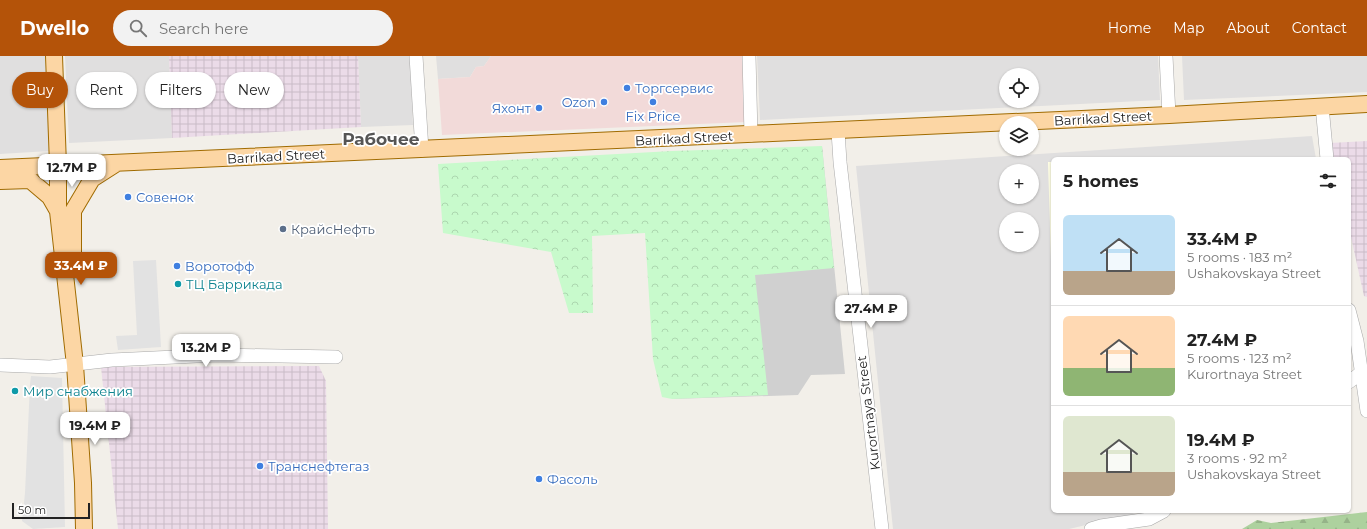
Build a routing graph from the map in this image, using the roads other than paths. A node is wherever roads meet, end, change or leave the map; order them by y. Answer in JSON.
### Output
{"nodes":[{"id":1,"x":54,"y":56,"type":"edge"},
{"id":2,"x":416,"y":56,"type":"edge"},
{"id":3,"x":749,"y":56,"type":"edge"},
{"id":4,"x":1166,"y":56,"type":"edge"},
{"id":5,"x":1367,"y":104,"type":"edge"},
{"id":6,"x":1322,"y":106,"type":"junction"},
{"id":7,"x":1169,"y":115,"type":"junction"},
{"id":8,"x":838,"y":131,"type":"junction"},
{"id":9,"x":751,"y":135,"type":"junction"},
{"id":10,"x":422,"y":150,"type":"junction"},
{"id":11,"x":1327,"y":157,"type":"edge"},
{"id":12,"x":118,"y":163,"type":"junction"},
{"id":13,"x":58,"y":165,"type":"junction"},
{"id":14,"x":0,"y":168,"type":"edge"},
{"id":15,"x":0,"y":181,"type":"edge"},
{"id":16,"x":58,"y":211,"type":"junction"},
{"id":17,"x":1351,"y":318,"type":"edge"},
{"id":18,"x":336,"y":357,"type":"dead end"},
{"id":19,"x":0,"y":365,"type":"edge"},
{"id":20,"x":75,"y":365,"type":"junction"},
{"id":21,"x":1362,"y":372,"type":"junction"},
{"id":22,"x":1351,"y":380,"type":"edge"},
{"id":23,"x":1367,"y":411,"type":"edge"},
{"id":24,"x":1160,"y":513,"type":"edge"},
{"id":25,"x":84,"y":529,"type":"edge"},
{"id":26,"x":882,"y":529,"type":"edge"},
{"id":27,"x":1091,"y":529,"type":"edge"}],
"edges":[{"from":1,"to":13,"type":"main road"},
{"from":2,"to":10,"type":"street"},
{"from":3,"to":9,"type":"street"},
{"from":4,"to":7,"type":"street"},
{"from":5,"to":6,"type":"main road","name":"Barrikad Street"},
{"from":6,"to":7,"type":"main road","name":"Barrikad Street"},
{"from":6,"to":11,"type":"street"},
{"from":7,"to":8,"type":"main road","name":"Barrikad Street"},
{"from":8,"to":9,"type":"main road","name":"Barrikad Street"},
{"from":8,"to":26,"type":"street","name":"Kurortnaya Street"},
{"from":9,"to":10,"type":"main road","name":"Barrikad Street"},
{"from":10,"to":12,"type":"main road","name":"Barrikad Street"},
{"from":12,"to":13,"type":"main road","name":"Barrikad Street"},
{"from":12,"to":20,"type":"main road"},
{"from":13,"to":14,"type":"main road","name":"Barrikad Street"},
{"from":13,"to":16,"type":"main road"},
{"from":15,"to":16,"type":"main road"},
{"from":16,"to":20,"type":"main road"},
{"from":17,"to":21,"type":"street"},
{"from":18,"to":20,"type":"street"},
{"from":19,"to":20,"type":"street"},
{"from":20,"to":25,"type":"main road"},
{"from":21,"to":22,"type":"street"},
{"from":21,"to":23,"type":"street"},
{"from":24,"to":27,"type":"street"}]}
